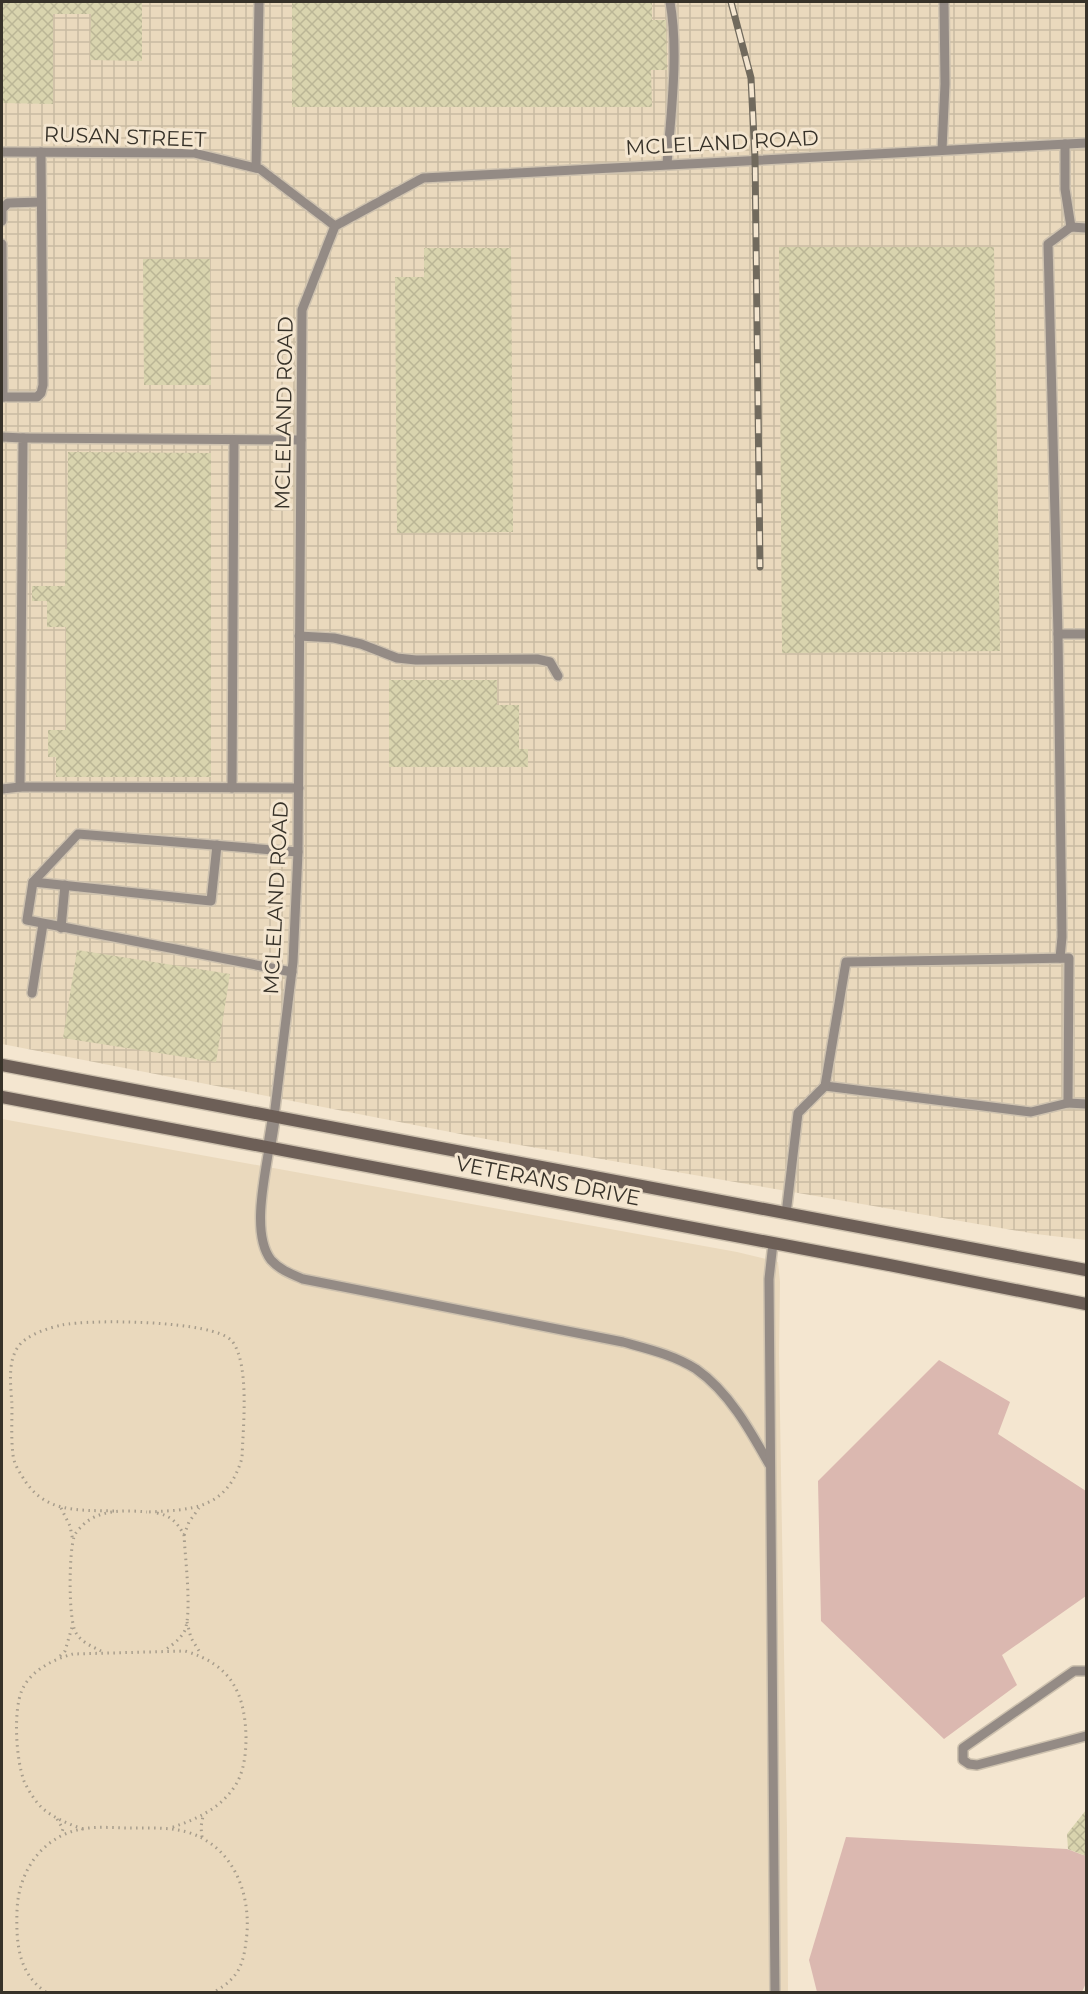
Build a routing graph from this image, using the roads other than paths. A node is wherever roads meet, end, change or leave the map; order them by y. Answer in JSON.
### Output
{"nodes":[{"id":1,"x":259,"y":2,"type":"edge"},
{"id":2,"x":670,"y":2,"type":"edge"},
{"id":3,"x":944,"y":2,"type":"edge"},
{"id":4,"x":1086,"y":143,"type":"edge"},
{"id":5,"x":1065,"y":144,"type":"junction"},
{"id":6,"x":942,"y":150,"type":"junction"},
{"id":7,"x":2,"y":152,"type":"edge"},
{"id":8,"x":41,"y":152,"type":"junction"},
{"id":9,"x":667,"y":164,"type":"junction"},
{"id":10,"x":256,"y":168,"type":"junction"},
{"id":11,"x":41,"y":202,"type":"junction"},
{"id":12,"x":2,"y":221,"type":"edge"},
{"id":13,"x":335,"y":226,"type":"junction"},
{"id":14,"x":1071,"y":227,"type":"junction"},
{"id":15,"x":1086,"y":228,"type":"edge"},
{"id":16,"x":2,"y":244,"type":"edge"},
{"id":17,"x":2,"y":397,"type":"edge"},
{"id":18,"x":2,"y":438,"type":"edge"},
{"id":19,"x":24,"y":438,"type":"junction"},
{"id":20,"x":234,"y":440,"type":"junction"},
{"id":21,"x":301,"y":440,"type":"junction"},
{"id":22,"x":1058,"y":634,"type":"junction"},
{"id":23,"x":1086,"y":634,"type":"edge"},
{"id":24,"x":299,"y":636,"type":"junction"},
{"id":25,"x":558,"y":676,"type":"dead end"},
{"id":26,"x":20,"y":787,"type":"junction"},
{"id":27,"x":232,"y":788,"type":"junction"},
{"id":28,"x":298,"y":788,"type":"junction"},
{"id":29,"x":2,"y":789,"type":"edge"},
{"id":30,"x":217,"y":845,"type":"junction"},
{"id":31,"x":298,"y":852,"type":"junction"},
{"id":32,"x":33,"y":882,"type":"junction"},
{"id":33,"x":65,"y":885,"type":"junction"},
{"id":34,"x":43,"y":924,"type":"junction"},
{"id":35,"x":61,"y":928,"type":"junction"},
{"id":36,"x":1060,"y":958,"type":"junction"},
{"id":37,"x":292,"y":972,"type":"junction"},
{"id":38,"x":32,"y":993,"type":"dead end"},
{"id":39,"x":2,"y":1065,"type":"edge"},
{"id":40,"x":825,"y":1086,"type":"junction"},
{"id":41,"x":2,"y":1097,"type":"edge"},
{"id":42,"x":1068,"y":1103,"type":"junction"},
{"id":43,"x":1086,"y":1104,"type":"edge"},
{"id":44,"x":274,"y":1117,"type":"junction"},
{"id":45,"x":269,"y":1148,"type":"junction"},
{"id":46,"x":786,"y":1214,"type":"junction"},
{"id":47,"x":774,"y":1243,"type":"junction"},
{"id":48,"x":1086,"y":1270,"type":"edge"},
{"id":49,"x":1086,"y":1304,"type":"edge"},
{"id":50,"x":770,"y":1466,"type":"junction"},
{"id":51,"x":1086,"y":1671,"type":"edge"},
{"id":52,"x":1086,"y":1736,"type":"edge"},
{"id":53,"x":775,"y":1992,"type":"edge"}],
"edges":[{"from":1,"to":10,"type":"lane"},
{"from":2,"to":9,"type":"lane"},
{"from":3,"to":6,"type":"lane"},
{"from":4,"to":5,"type":"lane","name":"MCLELAND ROAD"},
{"from":5,"to":6,"type":"lane","name":"MCLELAND ROAD"},
{"from":5,"to":14,"type":"lane"},
{"from":6,"to":9,"type":"lane","name":"MCLELAND ROAD"},
{"from":7,"to":8,"type":"lane","name":"RUSAN STREET"},
{"from":8,"to":10,"type":"lane","name":"RUSAN STREET"},
{"from":8,"to":11,"type":"lane"},
{"from":9,"to":13,"type":"lane","name":"MCLELAND ROAD"},
{"from":10,"to":13,"type":"lane","name":"RUSAN STREET"},
{"from":11,"to":12,"type":"lane"},
{"from":11,"to":17,"type":"lane"},
{"from":13,"to":21,"type":"lane","name":"MCLELAND ROAD"},
{"from":14,"to":15,"type":"lane"},
{"from":14,"to":22,"type":"lane"},
{"from":16,"to":17,"type":"lane"},
{"from":18,"to":19,"type":"lane"},
{"from":19,"to":20,"type":"lane"},
{"from":19,"to":26,"type":"lane"},
{"from":20,"to":21,"type":"lane"},
{"from":20,"to":27,"type":"lane"},
{"from":21,"to":24,"type":"lane","name":"MCLELAND ROAD"},
{"from":22,"to":23,"type":"lane"},
{"from":22,"to":36,"type":"lane"},
{"from":24,"to":25,"type":"lane"},
{"from":24,"to":28,"type":"lane","name":"MCLELAND ROAD"},
{"from":26,"to":27,"type":"lane"},
{"from":26,"to":29,"type":"lane"},
{"from":27,"to":28,"type":"lane"},
{"from":28,"to":31,"type":"lane","name":"MCLELAND ROAD"},
{"from":30,"to":31,"type":"lane"},
{"from":30,"to":32,"type":"lane"},
{"from":30,"to":33,"type":"lane"},
{"from":31,"to":37,"type":"lane","name":"MCLELAND ROAD"},
{"from":32,"to":33,"type":"lane"},
{"from":32,"to":34,"type":"lane"},
{"from":33,"to":35,"type":"lane"},
{"from":34,"to":35,"type":"lane"},
{"from":34,"to":38,"type":"lane"},
{"from":35,"to":37,"type":"lane"},
{"from":36,"to":40,"type":"lane"},
{"from":36,"to":42,"type":"lane"},
{"from":37,"to":44,"type":"lane","name":"MCLELAND ROAD"},
{"from":39,"to":44,"type":"main road","name":"VETERANS DRIVE"},
{"from":40,"to":42,"type":"lane"},
{"from":40,"to":46,"type":"lane"},
{"from":41,"to":45,"type":"main road","name":"VETERANS DRIVE"},
{"from":42,"to":43,"type":"lane"},
{"from":44,"to":45,"type":"street"},
{"from":44,"to":46,"type":"main road","name":"VETERANS DRIVE"},
{"from":45,"to":47,"type":"main road","name":"VETERANS DRIVE"},
{"from":45,"to":50,"type":"lane"},
{"from":46,"to":48,"type":"main road","name":"VETERANS DRIVE"},
{"from":47,"to":49,"type":"main road","name":"VETERANS DRIVE"},
{"from":47,"to":50,"type":"lane"},
{"from":50,"to":53,"type":"lane"},
{"from":51,"to":52,"type":"lane"}]}
